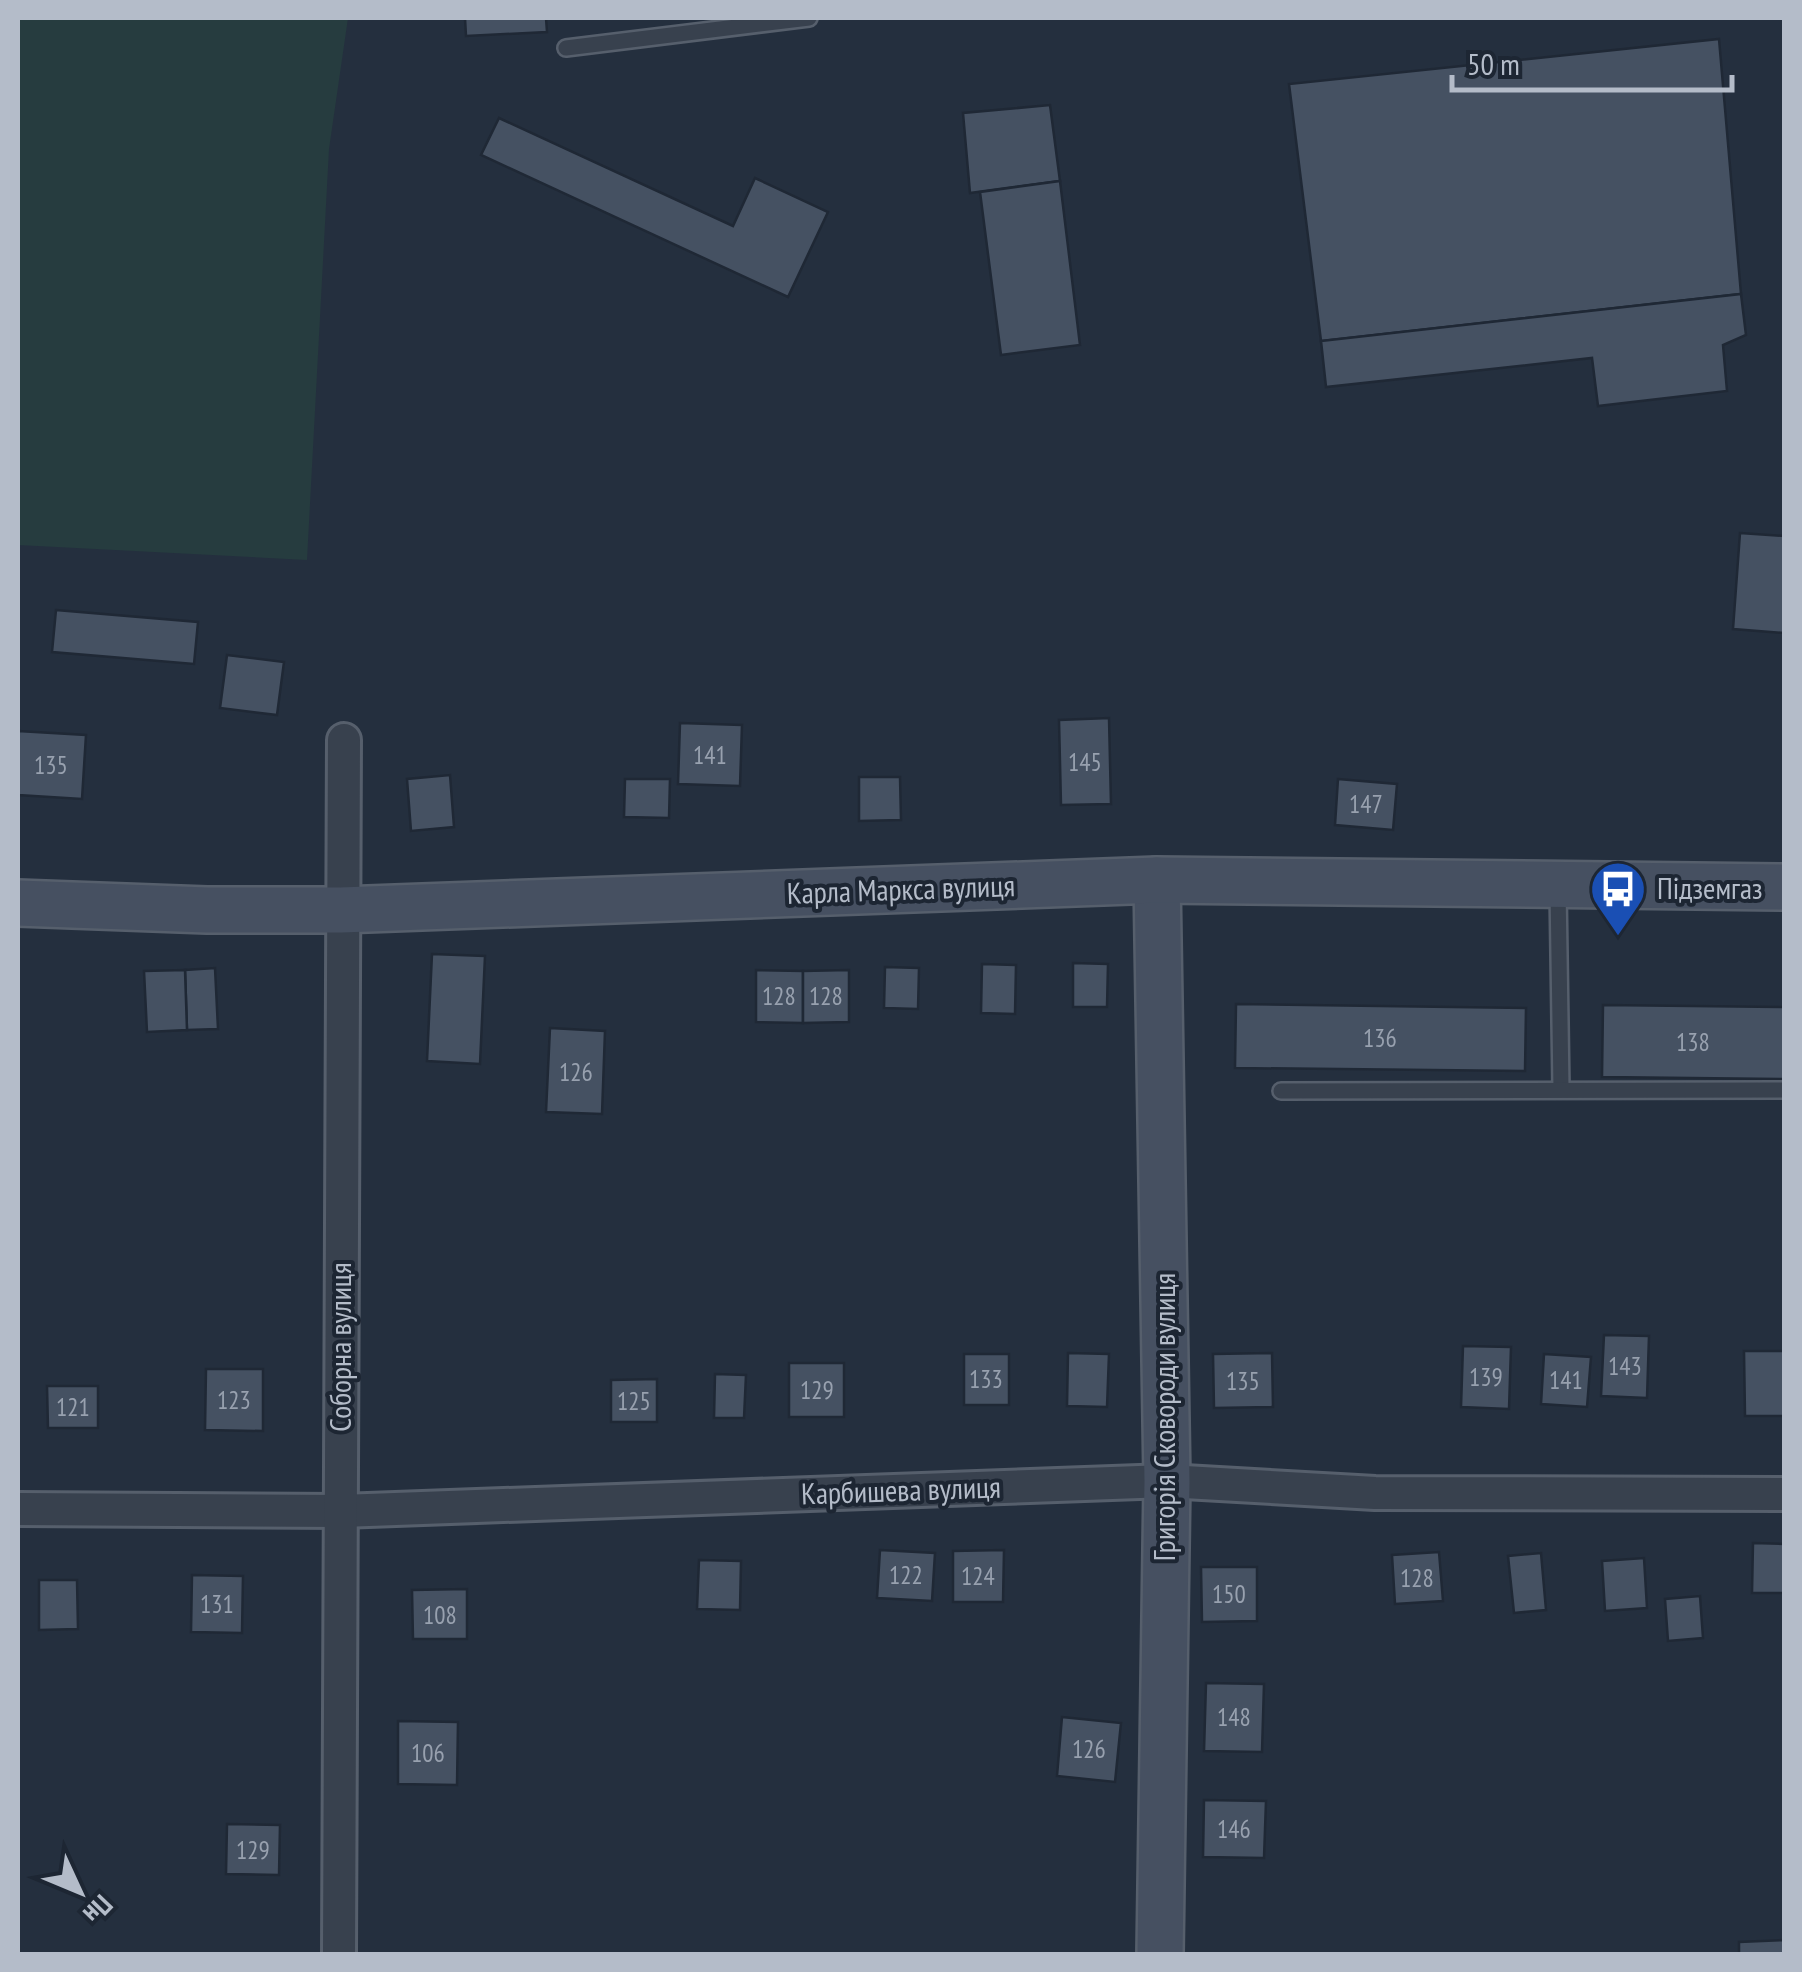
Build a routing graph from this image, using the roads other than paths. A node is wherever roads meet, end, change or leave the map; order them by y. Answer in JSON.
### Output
{"nodes":[{"id":1,"x":809,"y":18,"type":"edge"},
{"id":2,"x":566,"y":48,"type":"dead end"},
{"id":3,"x":344,"y":740,"type":"dead end"},
{"id":4,"x":1157,"y":880,"type":"junction"},
{"id":5,"x":1558,"y":884,"type":"junction"},
{"id":6,"x":1784,"y":887,"type":"edge"},
{"id":7,"x":18,"y":903,"type":"edge"},
{"id":8,"x":341,"y":910,"type":"junction"},
{"id":9,"x":1561,"y":1089,"type":"junction"},
{"id":10,"x":1784,"y":1090,"type":"edge"},
{"id":11,"x":1281,"y":1091,"type":"dead end"},
{"id":12,"x":1168,"y":1481,"type":"junction"},
{"id":13,"x":1784,"y":1494,"type":"edge"},
{"id":14,"x":18,"y":1509,"type":"edge"},
{"id":15,"x":341,"y":1511,"type":"junction"},
{"id":16,"x":339,"y":1954,"type":"edge"},
{"id":17,"x":1160,"y":1954,"type":"edge"}],
"edges":[{"from":1,"to":2,"type":"lane"},
{"from":3,"to":8,"type":"street","name":"Соборна вулиця"},
{"from":4,"to":5,"type":"street","name":"Карла Маркса вулиця"},
{"from":4,"to":8,"type":"street","name":"Карла Маркса вулиця"},
{"from":4,"to":12,"type":"street","name":"Григорія Сковороди вулиця"},
{"from":5,"to":6,"type":"street","name":"Карла Маркса вулиця"},
{"from":5,"to":9,"type":"lane"},
{"from":7,"to":8,"type":"street","name":"Карла Маркса вулиця"},
{"from":8,"to":15,"type":"street","name":"Соборна вулиця"},
{"from":9,"to":10,"type":"lane"},
{"from":9,"to":11,"type":"lane"},
{"from":12,"to":13,"type":"street","name":"Карбишева вулиця"},
{"from":12,"to":15,"type":"street","name":"Карбишева вулиця"},
{"from":12,"to":17,"type":"street","name":"Григорія Сковороди вулиця"},
{"from":14,"to":15,"type":"street","name":"Карбишева вулиця"},
{"from":15,"to":16,"type":"street","name":"Соборна вулиця"}]}
